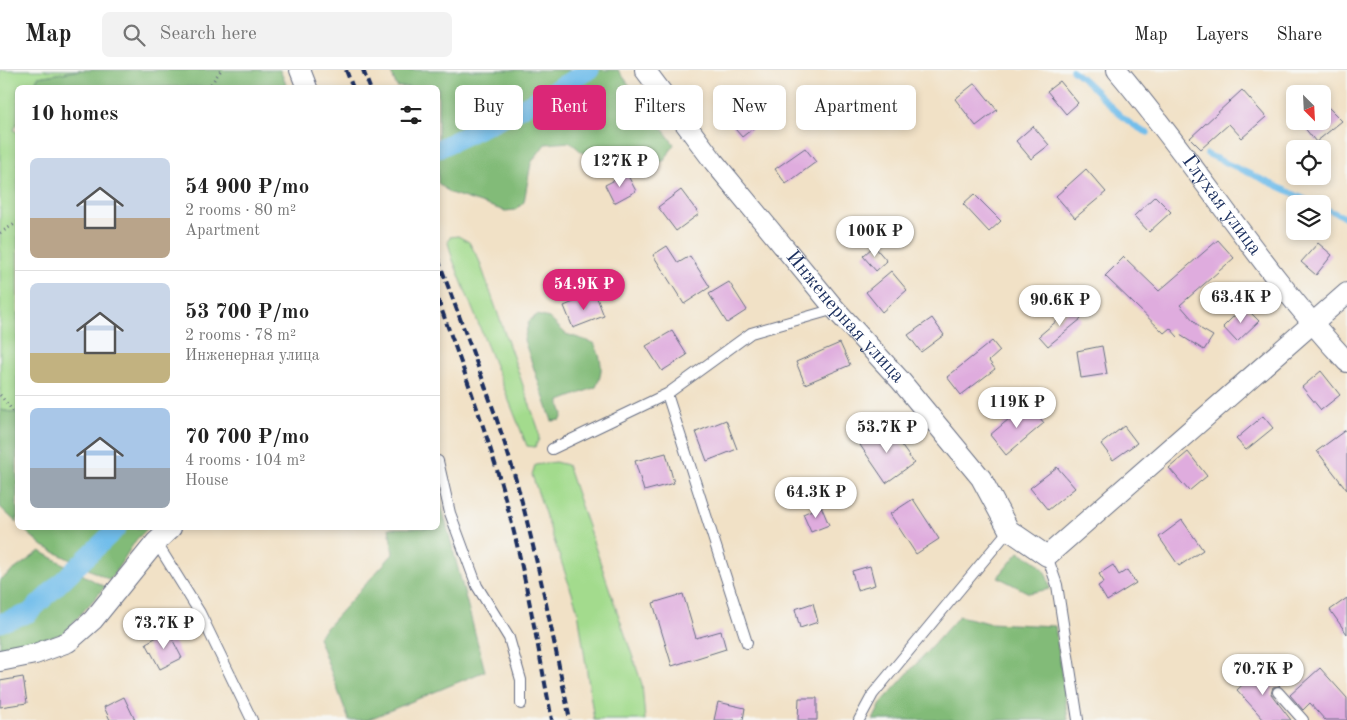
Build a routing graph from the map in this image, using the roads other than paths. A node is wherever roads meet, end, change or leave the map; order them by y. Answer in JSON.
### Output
{"nodes":[{"id":1,"x":300,"y":70,"type":"edge"},
{"id":2,"x":645,"y":70,"type":"edge"},
{"id":3,"x":1117,"y":70,"type":"edge"},
{"id":4,"x":306,"y":85,"type":"edge"},
{"id":5,"x":1347,"y":293,"type":"edge"},
{"id":6,"x":835,"y":309,"type":"junction"},
{"id":7,"x":1312,"y":325,"type":"junction"},
{"id":8,"x":1347,"y":362,"type":"edge"},
{"id":9,"x":667,"y":394,"type":"junction"},
{"id":10,"x":552,"y":449,"type":"dead end"},
{"id":11,"x":440,"y":470,"type":"edge"},
{"id":12,"x":169,"y":530,"type":"edge"},
{"id":13,"x":1009,"y":530,"type":"junction"},
{"id":14,"x":156,"y":542,"type":"junction"},
{"id":15,"x":1047,"y":556,"type":"junction"},
{"id":16,"x":747,"y":643,"type":"dead end"},
{"id":17,"x":0,"y":661,"type":"edge"},
{"id":18,"x":1278,"y":692,"type":"dead end"},
{"id":19,"x":521,"y":704,"type":"dead end"},
{"id":20,"x":252,"y":720,"type":"edge"},
{"id":21,"x":859,"y":720,"type":"edge"},
{"id":22,"x":1078,"y":720,"type":"edge"},
{"id":23,"x":1303,"y":720,"type":"edge"}],
"edges":[{"from":1,"to":4,"type":"street"},
{"from":2,"to":6,"type":"street","name":"Инженерная улица"},
{"from":3,"to":7,"type":"street","name":"Глухая улица"},
{"from":5,"to":7,"type":"street"},
{"from":6,"to":9,"type":"lane"},
{"from":6,"to":13,"type":"street","name":"Инженерная улица"},
{"from":7,"to":8,"type":"street","name":"Глухая улица"},
{"from":7,"to":15,"type":"street"},
{"from":9,"to":10,"type":"lane"},
{"from":9,"to":16,"type":"lane"},
{"from":11,"to":19,"type":"lane"},
{"from":12,"to":14,"type":"street"},
{"from":13,"to":15,"type":"street","name":"Инженерная улица"},
{"from":13,"to":21,"type":"lane"},
{"from":14,"to":17,"type":"street"},
{"from":14,"to":20,"type":"lane"},
{"from":15,"to":22,"type":"lane"},
{"from":18,"to":23,"type":"lane"}]}
